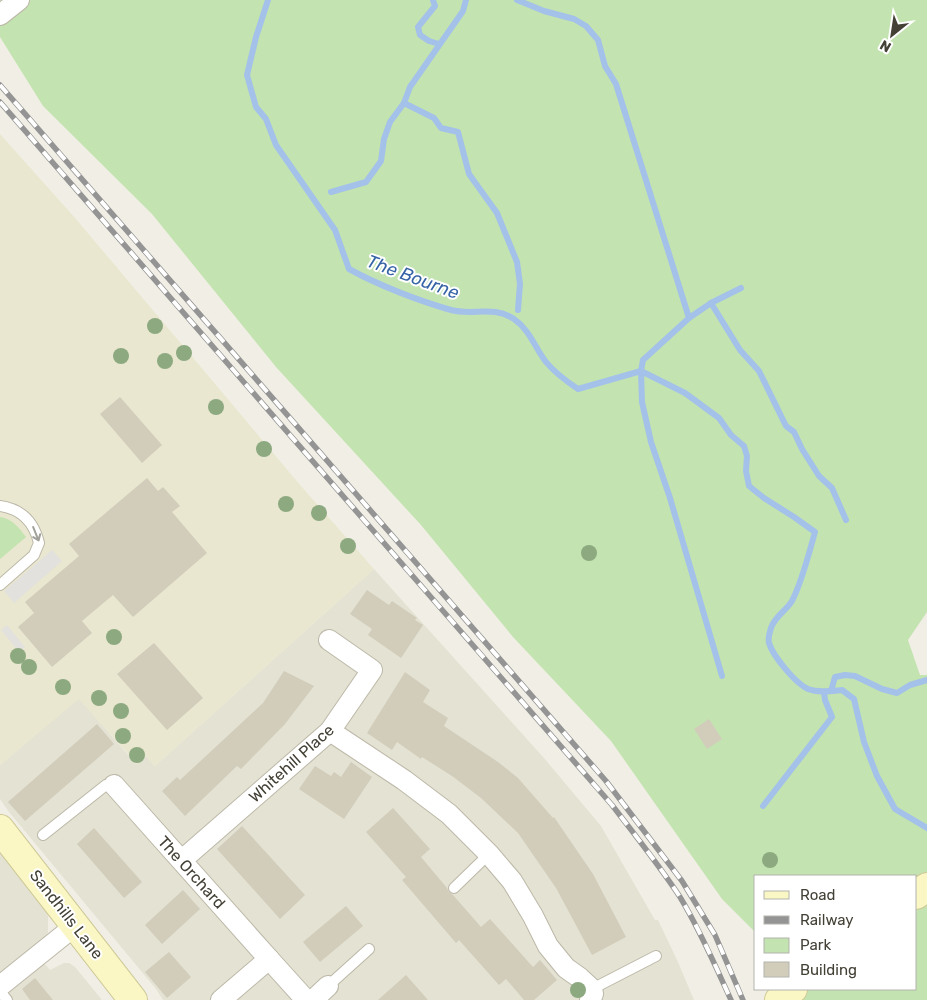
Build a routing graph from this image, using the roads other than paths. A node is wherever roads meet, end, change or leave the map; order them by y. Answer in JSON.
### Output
{"nodes":[{"id":1,"x":19,"y":0,"type":"edge"},
{"id":2,"x":0,"y":15,"type":"edge"},
{"id":3,"x":0,"y":506,"type":"edge"},
{"id":4,"x":0,"y":585,"type":"edge"},
{"id":5,"x":329,"y":640,"type":"dead end"},
{"id":6,"x":330,"y":731,"type":"junction"},
{"id":7,"x":114,"y":785,"type":"joint"},
{"id":8,"x":0,"y":829,"type":"edge"},
{"id":9,"x":43,"y":835,"type":"dead end"},
{"id":10,"x":489,"y":854,"type":"junction"},
{"id":11,"x":182,"y":860,"type":"junction"},
{"id":12,"x":454,"y":888,"type":"dead end"},
{"id":13,"x":76,"y":925,"type":"junction"},
{"id":14,"x":369,"y":949,"type":"dead end"},
{"id":15,"x":656,"y":956,"type":"dead end"},
{"id":16,"x":269,"y":959,"type":"junction"},
{"id":17,"x":0,"y":986,"type":"edge"},
{"id":18,"x":328,"y":986,"type":"joint"},
{"id":19,"x":792,"y":990,"type":"edge"},
{"id":20,"x":0,"y":992,"type":"edge"},
{"id":21,"x":591,"y":995,"type":"edge"},
{"id":22,"x":7,"y":1000,"type":"edge"},
{"id":23,"x":133,"y":1000,"type":"edge"},
{"id":24,"x":221,"y":1000,"type":"edge"},
{"id":25,"x":306,"y":1000,"type":"edge"},
{"id":26,"x":313,"y":1000,"type":"edge"},
{"id":27,"x":779,"y":1000,"type":"edge"}],
"edges":[{"from":1,"to":2,"type":"street"},
{"from":3,"to":4,"type":"lane","one_way":true},
{"from":5,"to":6,"type":"street","name":"Whitehill Place"},
{"from":6,"to":10,"type":"street"},
{"from":6,"to":11,"type":"street","name":"Whitehill Place"},
{"from":7,"to":9,"type":"lane"},
{"from":7,"to":11,"type":"street","name":"The Orchard"},
{"from":8,"to":13,"type":"main road","name":"Sandhills Lane"},
{"from":10,"to":12,"type":"lane"},
{"from":10,"to":21,"type":"street"},
{"from":11,"to":16,"type":"street","name":"The Orchard"},
{"from":13,"to":17,"type":"street"},
{"from":13,"to":23,"type":"main road","name":"Sandhills Lane"},
{"from":14,"to":18,"type":"lane"},
{"from":15,"to":21,"type":"lane"},
{"from":16,"to":24,"type":"street"},
{"from":16,"to":25,"type":"street","name":"The Orchard"},
{"from":18,"to":26,"type":"street"},
{"from":19,"to":27,"type":"main road"},
{"from":20,"to":22,"type":"lane"}]}
